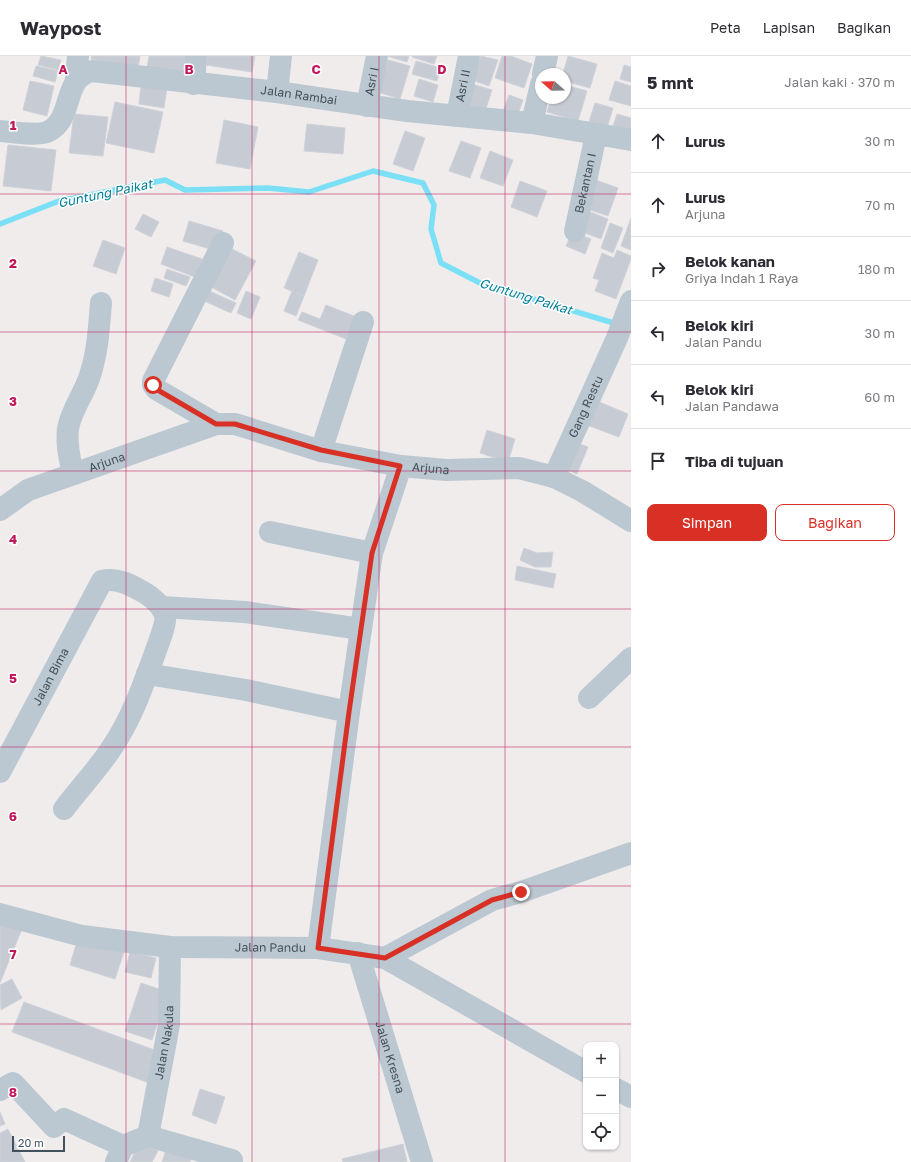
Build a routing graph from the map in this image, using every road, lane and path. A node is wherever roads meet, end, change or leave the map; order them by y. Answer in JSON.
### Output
{"nodes":[{"id":1,"x":78,"y":56,"type":"edge"},
{"id":2,"x":196,"y":56,"type":"edge"},
{"id":3,"x":281,"y":56,"type":"edge"},
{"id":4,"x":377,"y":56,"type":"edge"},
{"id":5,"x":469,"y":56,"type":"edge"},
{"id":6,"x":547,"y":56,"type":"edge"},
{"id":7,"x":544,"y":68,"type":"edge"},
{"id":8,"x":76,"y":78,"type":"junction"},
{"id":9,"x":194,"y":84,"type":"junction"},
{"id":10,"x":277,"y":92,"type":"junction"},
{"id":11,"x":536,"y":104,"type":"edge"},
{"id":12,"x":367,"y":106,"type":"junction"},
{"id":13,"x":457,"y":116,"type":"junction"},
{"id":14,"x":532,"y":123,"type":"junction"},
{"id":15,"x":0,"y":131,"type":"edge"},
{"id":16,"x":596,"y":135,"type":"junction"},
{"id":17,"x":631,"y":140,"type":"edge"},
{"id":18,"x":575,"y":232,"type":"dead end"},
{"id":19,"x":222,"y":244,"type":"dead end"},
{"id":20,"x":101,"y":303,"type":"dead end"},
{"id":21,"x":630,"y":304,"type":"edge"},
{"id":22,"x":363,"y":322,"type":"dead end"},
{"id":23,"x":216,"y":424,"type":"junction"},
{"id":24,"x":321,"y":450,"type":"junction"},
{"id":25,"x":400,"y":466,"type":"junction"},
{"id":26,"x":73,"y":474,"type":"junction"},
{"id":27,"x":554,"y":477,"type":"junction"},
{"id":28,"x":0,"y":510,"type":"edge"},
{"id":29,"x":631,"y":521,"type":"edge"},
{"id":30,"x":270,"y":532,"type":"dead end"},
{"id":31,"x":372,"y":553,"type":"junction"},
{"id":32,"x":161,"y":607,"type":"junction"},
{"id":33,"x":361,"y":629,"type":"junction"},
{"id":34,"x":631,"y":658,"type":"edge"},
{"id":35,"x":147,"y":674,"type":"junction"},
{"id":36,"x":589,"y":698,"type":"dead end"},
{"id":37,"x":349,"y":712,"type":"junction"},
{"id":38,"x":0,"y":772,"type":"edge"},
{"id":39,"x":64,"y":809,"type":"dead end"},
{"id":40,"x":631,"y":853,"type":"edge"},
{"id":41,"x":0,"y":914,"type":"edge"},
{"id":42,"x":170,"y":947,"type":"junction"},
{"id":43,"x":318,"y":948,"type":"junction"},
{"id":44,"x":358,"y":953,"type":"junction"},
{"id":45,"x":385,"y":958,"type":"junction"},
{"id":46,"x":583,"y":1070,"type":"edge"},
{"id":47,"x":0,"y":1090,"type":"edge"},
{"id":48,"x":619,"y":1091,"type":"edge"},
{"id":49,"x":631,"y":1097,"type":"edge"},
{"id":50,"x":148,"y":1136,"type":"junction"},
{"id":51,"x":119,"y":1154,"type":"edge"},
{"id":52,"x":236,"y":1161,"type":"edge"},
{"id":53,"x":422,"y":1162,"type":"edge"}],
"edges":[{"from":1,"to":8,"type":"street"},
{"from":2,"to":9,"type":"street"},
{"from":3,"to":10,"type":"street"},
{"from":4,"to":12,"type":"street","name":"Asri I"},
{"from":5,"to":13,"type":"street","name":"Asri II"},
{"from":6,"to":7,"type":"street"},
{"from":8,"to":9,"type":"street","name":"Jalan Rambai"},
{"from":8,"to":15,"type":"street"},
{"from":9,"to":10,"type":"street","name":"Jalan Rambai"},
{"from":10,"to":12,"type":"street","name":"Jalan Rambai"},
{"from":11,"to":14,"type":"street"},
{"from":12,"to":13,"type":"street","name":"Jalan Rambai"},
{"from":13,"to":14,"type":"street","name":"Jalan Rambai"},
{"from":14,"to":16,"type":"street","name":"Jalan Rambai"},
{"from":16,"to":17,"type":"street","name":"Jalan Rambai"},
{"from":16,"to":18,"type":"street","name":"Bekantan I"},
{"from":19,"to":23,"type":"street"},
{"from":20,"to":26,"type":"street"},
{"from":21,"to":27,"type":"street","name":"Gang Restu"},
{"from":22,"to":24,"type":"street"},
{"from":23,"to":24,"type":"street","name":"Arjuna"},
{"from":23,"to":26,"type":"street","name":"Arjuna"},
{"from":24,"to":25,"type":"street","name":"Arjuna"},
{"from":25,"to":27,"type":"street","name":"Arjuna"},
{"from":25,"to":31,"type":"street"},
{"from":26,"to":28,"type":"street","name":"Arjuna"},
{"from":27,"to":29,"type":"street","name":"Arjuna"},
{"from":30,"to":31,"type":"street"},
{"from":31,"to":33,"type":"street"},
{"from":32,"to":33,"type":"street"},
{"from":32,"to":35,"type":"street"},
{"from":32,"to":38,"type":"street","name":"Jalan Bima"},
{"from":33,"to":37,"type":"street"},
{"from":34,"to":36,"type":"street"},
{"from":35,"to":37,"type":"street"},
{"from":35,"to":39,"type":"street"},
{"from":37,"to":43,"type":"street"},
{"from":40,"to":45,"type":"street"},
{"from":41,"to":42,"type":"street","name":"Jalan Pandu"},
{"from":42,"to":43,"type":"street","name":"Jalan Pandu"},
{"from":42,"to":50,"type":"street","name":"Jalan Nakula"},
{"from":43,"to":44,"type":"street","name":"Jalan Pandu"},
{"from":44,"to":45,"type":"street","name":"Jalan Pandu"},
{"from":44,"to":53,"type":"street","name":"Jalan Kresna"},
{"from":45,"to":46,"type":"street","name":"Jalan Pandu"},
{"from":47,"to":51,"type":"street"},
{"from":48,"to":49,"type":"street"},
{"from":50,"to":51,"type":"street"},
{"from":50,"to":52,"type":"street"}]}
